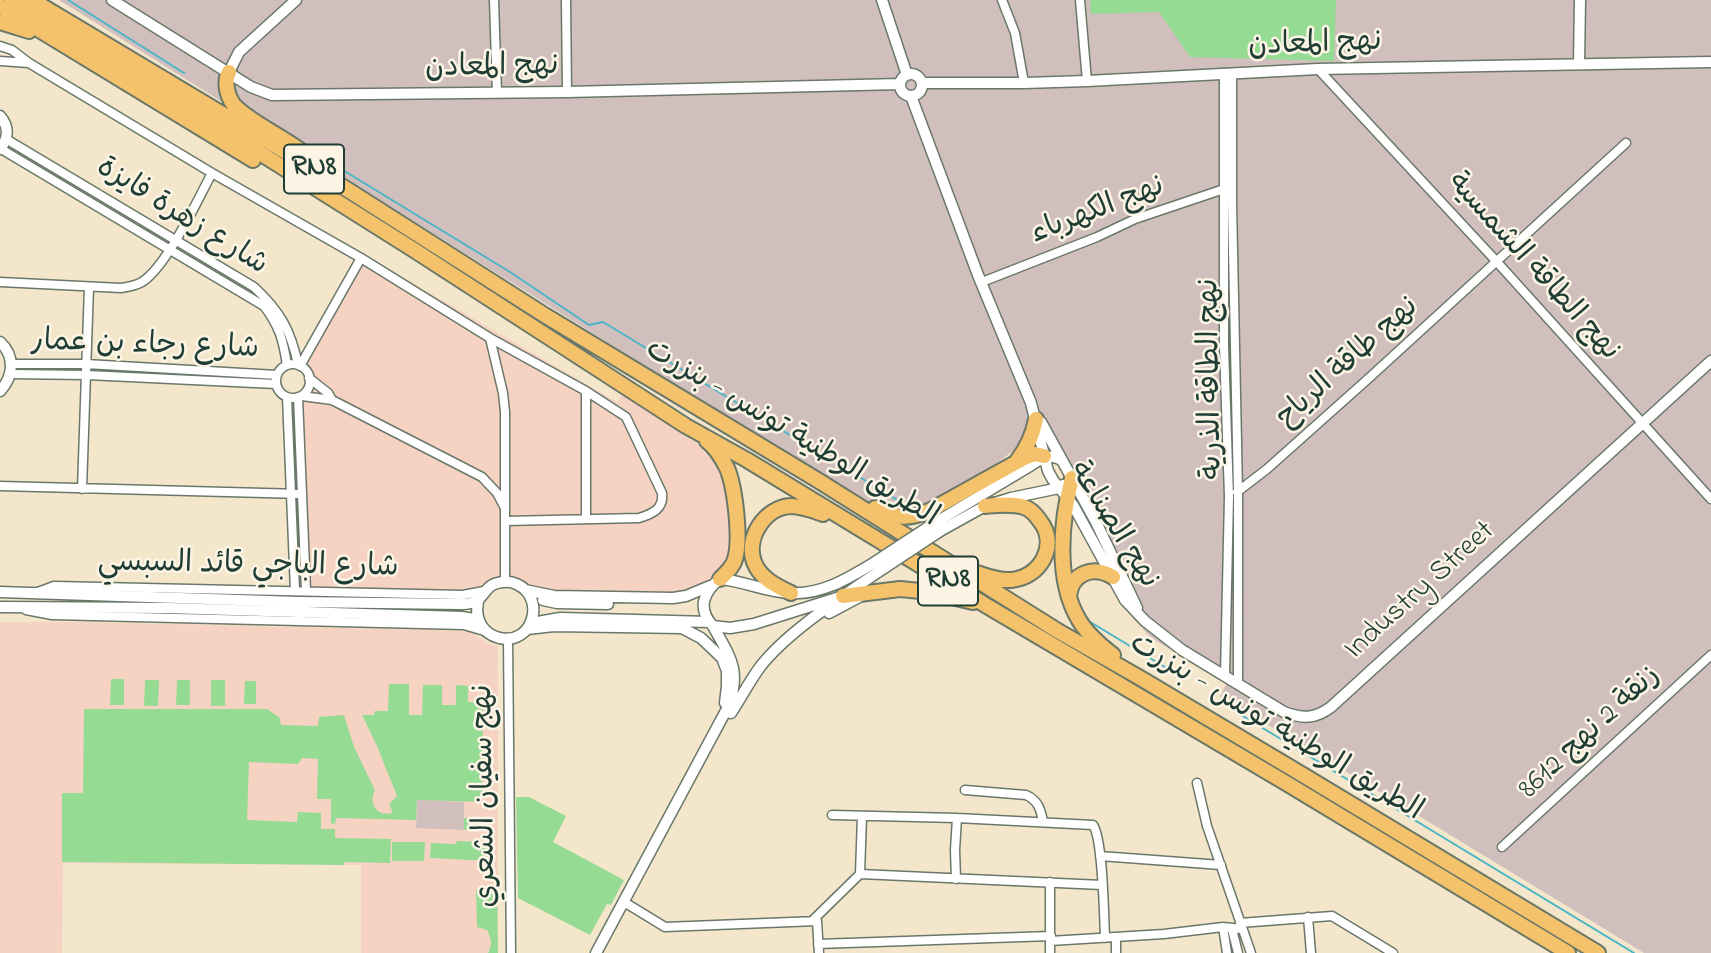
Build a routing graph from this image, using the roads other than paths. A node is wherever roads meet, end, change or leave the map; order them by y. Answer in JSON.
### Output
{"nodes":[{"id":1,"x":12,"y":0,"type":"edge"},
{"id":2,"x":112,"y":0,"type":"edge"},
{"id":3,"x":296,"y":0,"type":"edge"},
{"id":4,"x":494,"y":0,"type":"edge"},
{"id":5,"x":566,"y":0,"type":"edge"},
{"id":6,"x":881,"y":0,"type":"edge"},
{"id":7,"x":1002,"y":0,"type":"edge"},
{"id":8,"x":1080,"y":0,"type":"edge"},
{"id":9,"x":1580,"y":0,"type":"edge"},
{"id":10,"x":38,"y":2,"type":"edge"},
{"id":11,"x":0,"y":6,"type":"edge"},
{"id":12,"x":0,"y":22,"type":"edge"},
{"id":13,"x":0,"y":46,"type":"edge"},
{"id":14,"x":79,"y":55,"type":"junction"},
{"id":15,"x":0,"y":61,"type":"edge"},
{"id":16,"x":1711,"y":62,"type":"edge"},
{"id":17,"x":1579,"y":63,"type":"junction"},
{"id":18,"x":29,"y":64,"type":"junction"},
{"id":19,"x":1318,"y":69,"type":"junction"},
{"id":20,"x":229,"y":72,"type":"junction"},
{"id":21,"x":1228,"y":74,"type":"junction"},
{"id":22,"x":903,"y":79,"type":"junction"},
{"id":23,"x":1087,"y":81,"type":"junction"},
{"id":24,"x":922,"y":83,"type":"junction"},
{"id":25,"x":1024,"y":83,"type":"junction"},
{"id":26,"x":568,"y":92,"type":"junction"},
{"id":27,"x":497,"y":93,"type":"junction"},
{"id":28,"x":911,"y":96,"type":"junction"},
{"id":29,"x":0,"y":116,"type":"edge"},
{"id":30,"x":1626,"y":143,"type":"dead end"},
{"id":31,"x":2,"y":146,"type":"edge"},
{"id":32,"x":212,"y":173,"type":"junction"},
{"id":33,"x":326,"y":176,"type":"junction"},
{"id":34,"x":1228,"y":188,"type":"junction"},
{"id":35,"x":334,"y":200,"type":"junction"},
{"id":36,"x":175,"y":240,"type":"junction"},
{"id":37,"x":170,"y":249,"type":"junction"},
{"id":38,"x":361,"y":258,"type":"junction"},
{"id":39,"x":1497,"y":262,"type":"junction"},
{"id":40,"x":0,"y":282,"type":"edge"},
{"id":41,"x":982,"y":282,"type":"junction"},
{"id":42,"x":89,"y":287,"type":"junction"},
{"id":43,"x":490,"y":338,"type":"junction"},
{"id":44,"x":0,"y":342,"type":"edge"},
{"id":45,"x":1711,"y":361,"type":"edge"},
{"id":46,"x":86,"y":364,"type":"junction"},
{"id":47,"x":287,"y":365,"type":"junction"},
{"id":48,"x":299,"y":365,"type":"junction"},
{"id":49,"x":11,"y":369,"type":"junction"},
{"id":50,"x":86,"y":374,"type":"junction"},
{"id":51,"x":310,"y":378,"type":"junction"},
{"id":52,"x":276,"y":379,"type":"junction"},
{"id":53,"x":0,"y":391,"type":"edge"},
{"id":54,"x":586,"y":391,"type":"junction"},
{"id":55,"x":287,"y":397,"type":"junction"},
{"id":56,"x":300,"y":397,"type":"junction"},
{"id":57,"x":332,"y":400,"type":"junction"},
{"id":58,"x":1031,"y":403,"type":"junction"},
{"id":59,"x":1036,"y":419,"type":"junction"},
{"id":60,"x":1642,"y":423,"type":"junction"},
{"id":61,"x":686,"y":426,"type":"junction"},
{"id":62,"x":1044,"y":456,"type":"junction"},
{"id":63,"x":1062,"y":460,"type":"junction"},
{"id":64,"x":1013,"y":465,"type":"junction"},
{"id":65,"x":1070,"y":475,"type":"junction"},
{"id":66,"x":819,"y":481,"type":"junction"},
{"id":67,"x":0,"y":486,"type":"edge"},
{"id":68,"x":82,"y":489,"type":"junction"},
{"id":69,"x":1238,"y":491,"type":"junction"},
{"id":70,"x":1063,"y":492,"type":"junction"},
{"id":71,"x":302,"y":494,"type":"junction"},
{"id":72,"x":292,"y":495,"type":"junction"},
{"id":73,"x":1229,"y":497,"type":"junction"},
{"id":74,"x":1711,"y":499,"type":"edge"},
{"id":75,"x":985,"y":506,"type":"junction"},
{"id":76,"x":506,"y":510,"type":"junction"},
{"id":77,"x":586,"y":519,"type":"junction"},
{"id":78,"x":506,"y":521,"type":"junction"},
{"id":79,"x":845,"y":521,"type":"junction"},
{"id":80,"x":937,"y":527,"type":"junction"},
{"id":81,"x":947,"y":561,"type":"junction"},
{"id":82,"x":875,"y":568,"type":"junction"},
{"id":83,"x":1113,"y":577,"type":"junction"},
{"id":84,"x":505,"y":582,"type":"junction"},
{"id":85,"x":715,"y":583,"type":"junction"},
{"id":86,"x":295,"y":591,"type":"junction"},
{"id":87,"x":306,"y":591,"type":"junction"},
{"id":88,"x":0,"y":592,"type":"edge"},
{"id":89,"x":528,"y":593,"type":"junction"},
{"id":90,"x":790,"y":593,"type":"junction"},
{"id":91,"x":866,"y":593,"type":"junction"},
{"id":92,"x":33,"y":594,"type":"junction"},
{"id":93,"x":482,"y":595,"type":"junction"},
{"id":94,"x":843,"y":596,"type":"junction"},
{"id":95,"x":1069,"y":598,"type":"junction"},
{"id":96,"x":987,"y":606,"type":"junction"},
{"id":97,"x":0,"y":607,"type":"edge"},
{"id":98,"x":1140,"y":614,"type":"junction"},
{"id":99,"x":711,"y":624,"type":"junction"},
{"id":100,"x":529,"y":626,"type":"junction"},
{"id":101,"x":483,"y":628,"type":"junction"},
{"id":102,"x":798,"y":631,"type":"junction"},
{"id":103,"x":508,"y":639,"type":"junction"},
{"id":104,"x":1711,"y":655,"type":"edge"},
{"id":105,"x":1225,"y":675,"type":"junction"},
{"id":106,"x":1142,"y":679,"type":"junction"},
{"id":107,"x":1238,"y":683,"type":"junction"},
{"id":108,"x":723,"y":714,"type":"junction"},
{"id":109,"x":717,"y":729,"type":"junction"},
{"id":110,"x":1196,"y":783,"type":"dead end"},
{"id":111,"x":965,"y":790,"type":"dead end"},
{"id":112,"x":832,"y":815,"type":"dead end"},
{"id":113,"x":862,"y":816,"type":"junction"},
{"id":114,"x":957,"y":818,"type":"junction"},
{"id":115,"x":1043,"y":822,"type":"junction"},
{"id":116,"x":1503,"y":848,"type":"dead end"},
{"id":117,"x":1100,"y":856,"type":"junction"},
{"id":118,"x":1221,"y":865,"type":"junction"},
{"id":119,"x":860,"y":874,"type":"junction"},
{"id":120,"x":956,"y":879,"type":"junction"},
{"id":121,"x":1050,"y":882,"type":"junction"},
{"id":122,"x":1102,"y":885,"type":"junction"},
{"id":123,"x":624,"y":902,"type":"junction"},
{"id":124,"x":1308,"y":917,"type":"junction"},
{"id":125,"x":812,"y":921,"type":"junction"},
{"id":126,"x":1223,"y":927,"type":"junction"},
{"id":127,"x":1238,"y":927,"type":"junction"},
{"id":128,"x":1050,"y":938,"type":"junction"},
{"id":129,"x":1105,"y":938,"type":"junction"},
{"id":130,"x":1116,"y":938,"type":"junction"},
{"id":131,"x":818,"y":948,"type":"edge"},
{"id":132,"x":511,"y":953,"type":"edge"},
{"id":133,"x":596,"y":953,"type":"edge"},
{"id":134,"x":1050,"y":953,"type":"edge"},
{"id":135,"x":1116,"y":953,"type":"edge"},
{"id":136,"x":1227,"y":953,"type":"edge"},
{"id":137,"x":1238,"y":953,"type":"edge"},
{"id":138,"x":1251,"y":953,"type":"edge"},
{"id":139,"x":1311,"y":953,"type":"edge"},
{"id":140,"x":1393,"y":953,"type":"edge"},
{"id":141,"x":1568,"y":953,"type":"edge"},
{"id":142,"x":1598,"y":953,"type":"edge"}],
"edges":[{"from":1,"to":35,"type":"highway","name":"الطريق الوطنية تونس - بنزرت","number":"RN8"},
{"from":2,"to":20,"type":"street","name":"نهج المعادن"},
{"from":3,"to":20,"type":"street"},
{"from":4,"to":27,"type":"street"},
{"from":5,"to":26,"type":"street"},
{"from":6,"to":22,"type":"street"},
{"from":7,"to":25,"type":"street"},
{"from":8,"to":23,"type":"street"},
{"from":9,"to":17,"type":"street"},
{"from":10,"to":33,"type":"highway","name":"الطريق الوطنية تونس - بنزرت","number":"RN8"},
{"from":11,"to":14,"type":"highway","number":"RN8"},
{"from":12,"to":14,"type":"highway"},
{"from":13,"to":18,"type":"street"},
{"from":14,"to":35,"type":"highway","number":"RN8"},
{"from":15,"to":18,"type":"street"},
{"from":16,"to":17,"type":"street","name":"نهج المعادن"},
{"from":17,"to":19,"type":"street","name":"نهج المعادن"},
{"from":18,"to":32,"type":"street"},
{"from":19,"to":21,"type":"street","name":"نهج المعادن"},
{"from":19,"to":39,"type":"street","name":"نهج الطاقة الشمسية"},
{"from":20,"to":27,"type":"street","name":"نهج المعادن"},
{"from":20,"to":33,"type":"highway"},
{"from":21,"to":23,"type":"street","name":"نهج المعادن"},
{"from":21,"to":34,"type":"street","name":"نهج الطاقة الذرية"},
{"from":22,"to":24,"type":"street"},
{"from":22,"to":26,"type":"street","name":"نهج المعادن"},
{"from":22,"to":28,"type":"street"},
{"from":23,"to":25,"type":"street","name":"نهج المعادن"},
{"from":24,"to":25,"type":"street","name":"نهج المعادن"},
{"from":24,"to":28,"type":"street"},
{"from":26,"to":27,"type":"street","name":"نهج المعادن"},
{"from":28,"to":41,"type":"street","name":"نهج الصناعة"},
{"from":29,"to":31,"type":"street"},
{"from":30,"to":39,"type":"street","name":"نهج طاقة الرياح"},
{"from":31,"to":36,"type":"street","name":"شارع زهرة فايزة"},
{"from":31,"to":37,"type":"street","name":"شارع زهرة فايزة"},
{"from":32,"to":36,"type":"street"},
{"from":32,"to":38,"type":"street"},
{"from":33,"to":66,"type":"highway","name":"الطريق الوطنية تونس - بنزرت","number":"RN8"},
{"from":34,"to":41,"type":"street","name":"نهج الكهرباء"},
{"from":34,"to":69,"type":"street","name":"نهج الطاقة الذرية"},
{"from":34,"to":73,"type":"street","name":"نهج الطاقة الذرية"},
{"from":35,"to":61,"type":"highway","name":"الطريق الوطنية تونس - بنزرت","number":"RN8"},
{"from":36,"to":37,"type":"street"},
{"from":36,"to":48,"type":"street","name":"شارع زهرة فايزة"},
{"from":37,"to":42,"type":"street"},
{"from":37,"to":47,"type":"street","name":"شارع زهرة فايزة"},
{"from":38,"to":43,"type":"street"},
{"from":38,"to":48,"type":"street"},
{"from":39,"to":60,"type":"street","name":"نهج الطاقة الشمسية"},
{"from":39,"to":69,"type":"street","name":"نهج طاقة الرياح"},
{"from":40,"to":42,"type":"street"},
{"from":41,"to":58,"type":"street","name":"نهج الصناعة"},
{"from":42,"to":46,"type":"street"},
{"from":43,"to":54,"type":"street"},
{"from":43,"to":76,"type":"street"},
{"from":44,"to":49,"type":"street"},
{"from":45,"to":60,"type":"street","name":"Industry Street"},
{"from":46,"to":49,"type":"street","name":"شارع رجاء بن عمار"},
{"from":46,"to":50,"type":"street"},
{"from":46,"to":52,"type":"street","name":"شارع رجاء بن عمار"},
{"from":47,"to":48,"type":"street"},
{"from":47,"to":52,"type":"street"},
{"from":48,"to":51,"type":"street"},
{"from":49,"to":50,"type":"street","name":"شارع رجاء بن عمار"},
{"from":49,"to":53,"type":"street"},
{"from":50,"to":52,"type":"street","name":"شارع رجاء بن عمار"},
{"from":50,"to":68,"type":"street"},
{"from":51,"to":56,"type":"street"},
{"from":51,"to":57,"type":"street"},
{"from":52,"to":55,"type":"street"},
{"from":54,"to":77,"type":"street"},
{"from":54,"to":77,"type":"street"},
{"from":55,"to":56,"type":"street"},
{"from":55,"to":72,"type":"street"},
{"from":56,"to":57,"type":"street"},
{"from":56,"to":71,"type":"street"},
{"from":57,"to":76,"type":"street"},
{"from":58,"to":59,"type":"street","name":"نهج الصناعة"},
{"from":58,"to":63,"type":"street","name":"نهج الصناعة"},
{"from":59,"to":62,"type":"street","name":"نهج الصناعة"},
{"from":59,"to":64,"type":"highway"},
{"from":60,"to":74,"type":"street","name":"نهج الطاقة الشمسية"},
{"from":60,"to":107,"type":"street","name":"Industry Street"},
{"from":61,"to":79,"type":"highway","name":"الطريق الوطنية تونس - بنزرت","number":"RN8"},
{"from":61,"to":85,"type":"highway"},
{"from":62,"to":63,"type":"street","name":"نهج الصناعة"},
{"from":62,"to":64,"type":"highway"},
{"from":62,"to":70,"type":"street","name":"نهج الصناعة"},
{"from":62,"to":80,"type":"street"},
{"from":63,"to":65,"type":"street","name":"نهج الصناعة"},
{"from":64,"to":66,"type":"highway"},
{"from":65,"to":70,"type":"highway"},
{"from":65,"to":98,"type":"street","name":"نهج الصناعة"},
{"from":66,"to":81,"type":"highway","name":"الطريق الوطنية تونس - بنزرت","number":"RN8"},
{"from":67,"to":68,"type":"street"},
{"from":68,"to":72,"type":"street"},
{"from":69,"to":73,"type":"street","name":"نهج طاقة الرياح"},
{"from":69,"to":107,"type":"street","name":"نهج الطاقة الذرية"},
{"from":70,"to":75,"type":"street"},
{"from":70,"to":83,"type":"street","name":"نهج الصناعة"},
{"from":70,"to":95,"type":"highway"},
{"from":71,"to":72,"type":"street"},
{"from":71,"to":87,"type":"street"},
{"from":72,"to":86,"type":"street"},
{"from":73,"to":105,"type":"street","name":"نهج الطاقة الذرية"},
{"from":75,"to":80,"type":"street"},
{"from":75,"to":81,"type":"highway"},
{"from":76,"to":78,"type":"street"},
{"from":77,"to":78,"type":"street"},
{"from":78,"to":84,"type":"street"},
{"from":79,"to":90,"type":"highway"},
{"from":79,"to":96,"type":"highway","name":"الطريق الوطنية تونس - بنزرت","number":"RN8"},
{"from":80,"to":82,"type":"street","bridge":true},
{"from":81,"to":106,"type":"highway","name":"الطريق الوطنية تونس - بنزرت","number":"RN8"},
{"from":82,"to":90,"type":"street"},
{"from":82,"to":94,"type":"street"},
{"from":83,"to":95,"type":"highway"},
{"from":83,"to":98,"type":"street","name":"نهج الصناعة"},
{"from":84,"to":89,"type":"street"},
{"from":84,"to":93,"type":"street"},
{"from":85,"to":89,"type":"street"},
{"from":85,"to":90,"type":"street"},
{"from":85,"to":99,"type":"street"},
{"from":86,"to":87,"type":"street","name":"شارع الباجي قائد السبسي"},
{"from":86,"to":92,"type":"street","name":"شارع الباجي قائد السبسي"},
{"from":87,"to":93,"type":"street","name":"شارع الباجي قائد السبسي"},
{"from":88,"to":92,"type":"street"},
{"from":89,"to":100,"type":"street"},
{"from":91,"to":94,"type":"highway"},
{"from":91,"to":96,"type":"highway"},
{"from":91,"to":102,"type":"street"},
{"from":92,"to":93,"type":"street"},
{"from":93,"to":101,"type":"street"},
{"from":94,"to":99,"type":"street"},
{"from":94,"to":102,"type":"street"},
{"from":95,"to":106,"type":"highway"},
{"from":96,"to":141,"type":"highway","name":"الطريق الوطنية تونس - بنزرت","number":"RN8"},
{"from":97,"to":101,"type":"street"},
{"from":98,"to":105,"type":"street","name":"Industry Street"},
{"from":99,"to":100,"type":"street"},
{"from":99,"to":108,"type":"street"},
{"from":100,"to":103,"type":"street"},
{"from":100,"to":108,"type":"street"},
{"from":101,"to":103,"type":"street"},
{"from":102,"to":109,"type":"street"},
{"from":103,"to":132,"type":"street","name":"نهج سفيان الشعري"},
{"from":104,"to":116,"type":"street","name":"زنقة 2 نهج 8612"},
{"from":105,"to":107,"type":"street","name":"Industry Street"},
{"from":106,"to":142,"type":"highway","name":"الطريق الوطنية تونس - بنزرت","number":"RN8"},
{"from":108,"to":109,"type":"street"},
{"from":109,"to":123,"type":"street"},
{"from":110,"to":118,"type":"street"},
{"from":111,"to":115,"type":"street"},
{"from":112,"to":113,"type":"street"},
{"from":113,"to":114,"type":"street"},
{"from":113,"to":119,"type":"street"},
{"from":114,"to":115,"type":"street"},
{"from":114,"to":120,"type":"street"},
{"from":115,"to":117,"type":"street"},
{"from":117,"to":118,"type":"street"},
{"from":117,"to":122,"type":"street"},
{"from":118,"to":127,"type":"street"},
{"from":119,"to":120,"type":"street"},
{"from":119,"to":125,"type":"street"},
{"from":120,"to":121,"type":"street"},
{"from":121,"to":122,"type":"street"},
{"from":121,"to":128,"type":"street"},
{"from":122,"to":129,"type":"street"},
{"from":123,"to":125,"type":"street"},
{"from":123,"to":133,"type":"street"},
{"from":124,"to":127,"type":"street"},
{"from":124,"to":139,"type":"street"},
{"from":124,"to":140,"type":"street"},
{"from":125,"to":131,"type":"street"},
{"from":126,"to":127,"type":"street"},
{"from":126,"to":130,"type":"street"},
{"from":126,"to":136,"type":"street"},
{"from":127,"to":137,"type":"street"},
{"from":127,"to":138,"type":"street"},
{"from":128,"to":129,"type":"street"},
{"from":128,"to":131,"type":"street"},
{"from":128,"to":134,"type":"street"},
{"from":129,"to":130,"type":"street"},
{"from":130,"to":135,"type":"street"}]}
